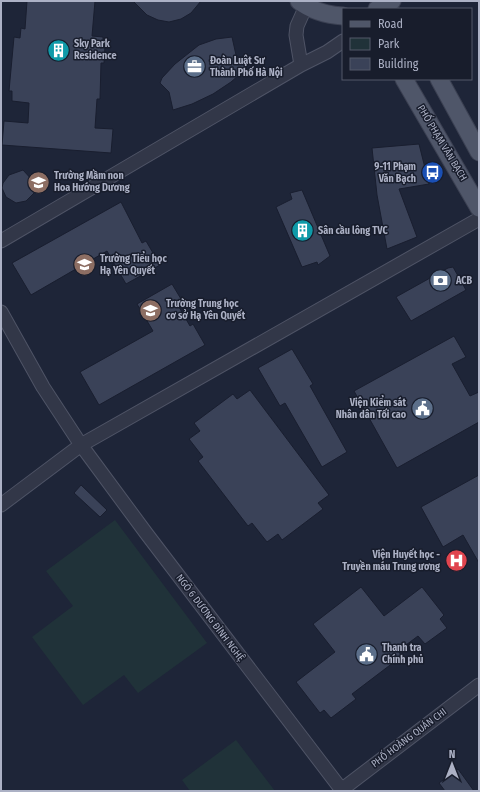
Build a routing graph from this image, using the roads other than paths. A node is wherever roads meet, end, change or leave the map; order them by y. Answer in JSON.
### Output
{"nodes":[{"id":1,"x":392,"y":1,"type":"edge"},
{"id":2,"x":302,"y":3,"type":"edge"},
{"id":3,"x":379,"y":8,"type":"edge"},
{"id":4,"x":342,"y":16,"type":"edge"},
{"id":5,"x":342,"y":42,"type":"edge"},
{"id":6,"x":301,"y":65,"type":"junction"},
{"id":7,"x":405,"y":80,"type":"edge"},
{"id":8,"x":440,"y":80,"type":"edge"},
{"id":9,"x":479,"y":152,"type":"edge"},
{"id":10,"x":479,"y":208,"type":"edge"},
{"id":11,"x":479,"y":219,"type":"edge"},
{"id":12,"x":1,"y":241,"type":"edge"},
{"id":13,"x":1,"y":312,"type":"edge"},
{"id":14,"x":81,"y":445,"type":"junction"},
{"id":15,"x":1,"y":505,"type":"edge"},
{"id":16,"x":479,"y":685,"type":"edge"},
{"id":17,"x":340,"y":790,"type":"edge"}],
"edges":[{"from":1,"to":3,"type":"main road"},
{"from":2,"to":4,"type":"main road"},
{"from":2,"to":6,"type":"street"},
{"from":5,"to":6,"type":"street"},
{"from":6,"to":12,"type":"street"},
{"from":7,"to":10,"type":"main road","name":"PHỐ PHẠM VĂN BẠCH"},
{"from":8,"to":9,"type":"main road"},
{"from":11,"to":14,"type":"street"},
{"from":13,"to":14,"type":"street","name":"NGÕ 6 DƯƠNG ĐÌNH NGHỆ"},
{"from":14,"to":15,"type":"street"},
{"from":14,"to":17,"type":"street","name":"NGÕ 6 DƯƠNG ĐÌNH NGHỆ"},
{"from":16,"to":17,"type":"street","name":"PHỐ HOÀNG QUÁN CHI"}]}
